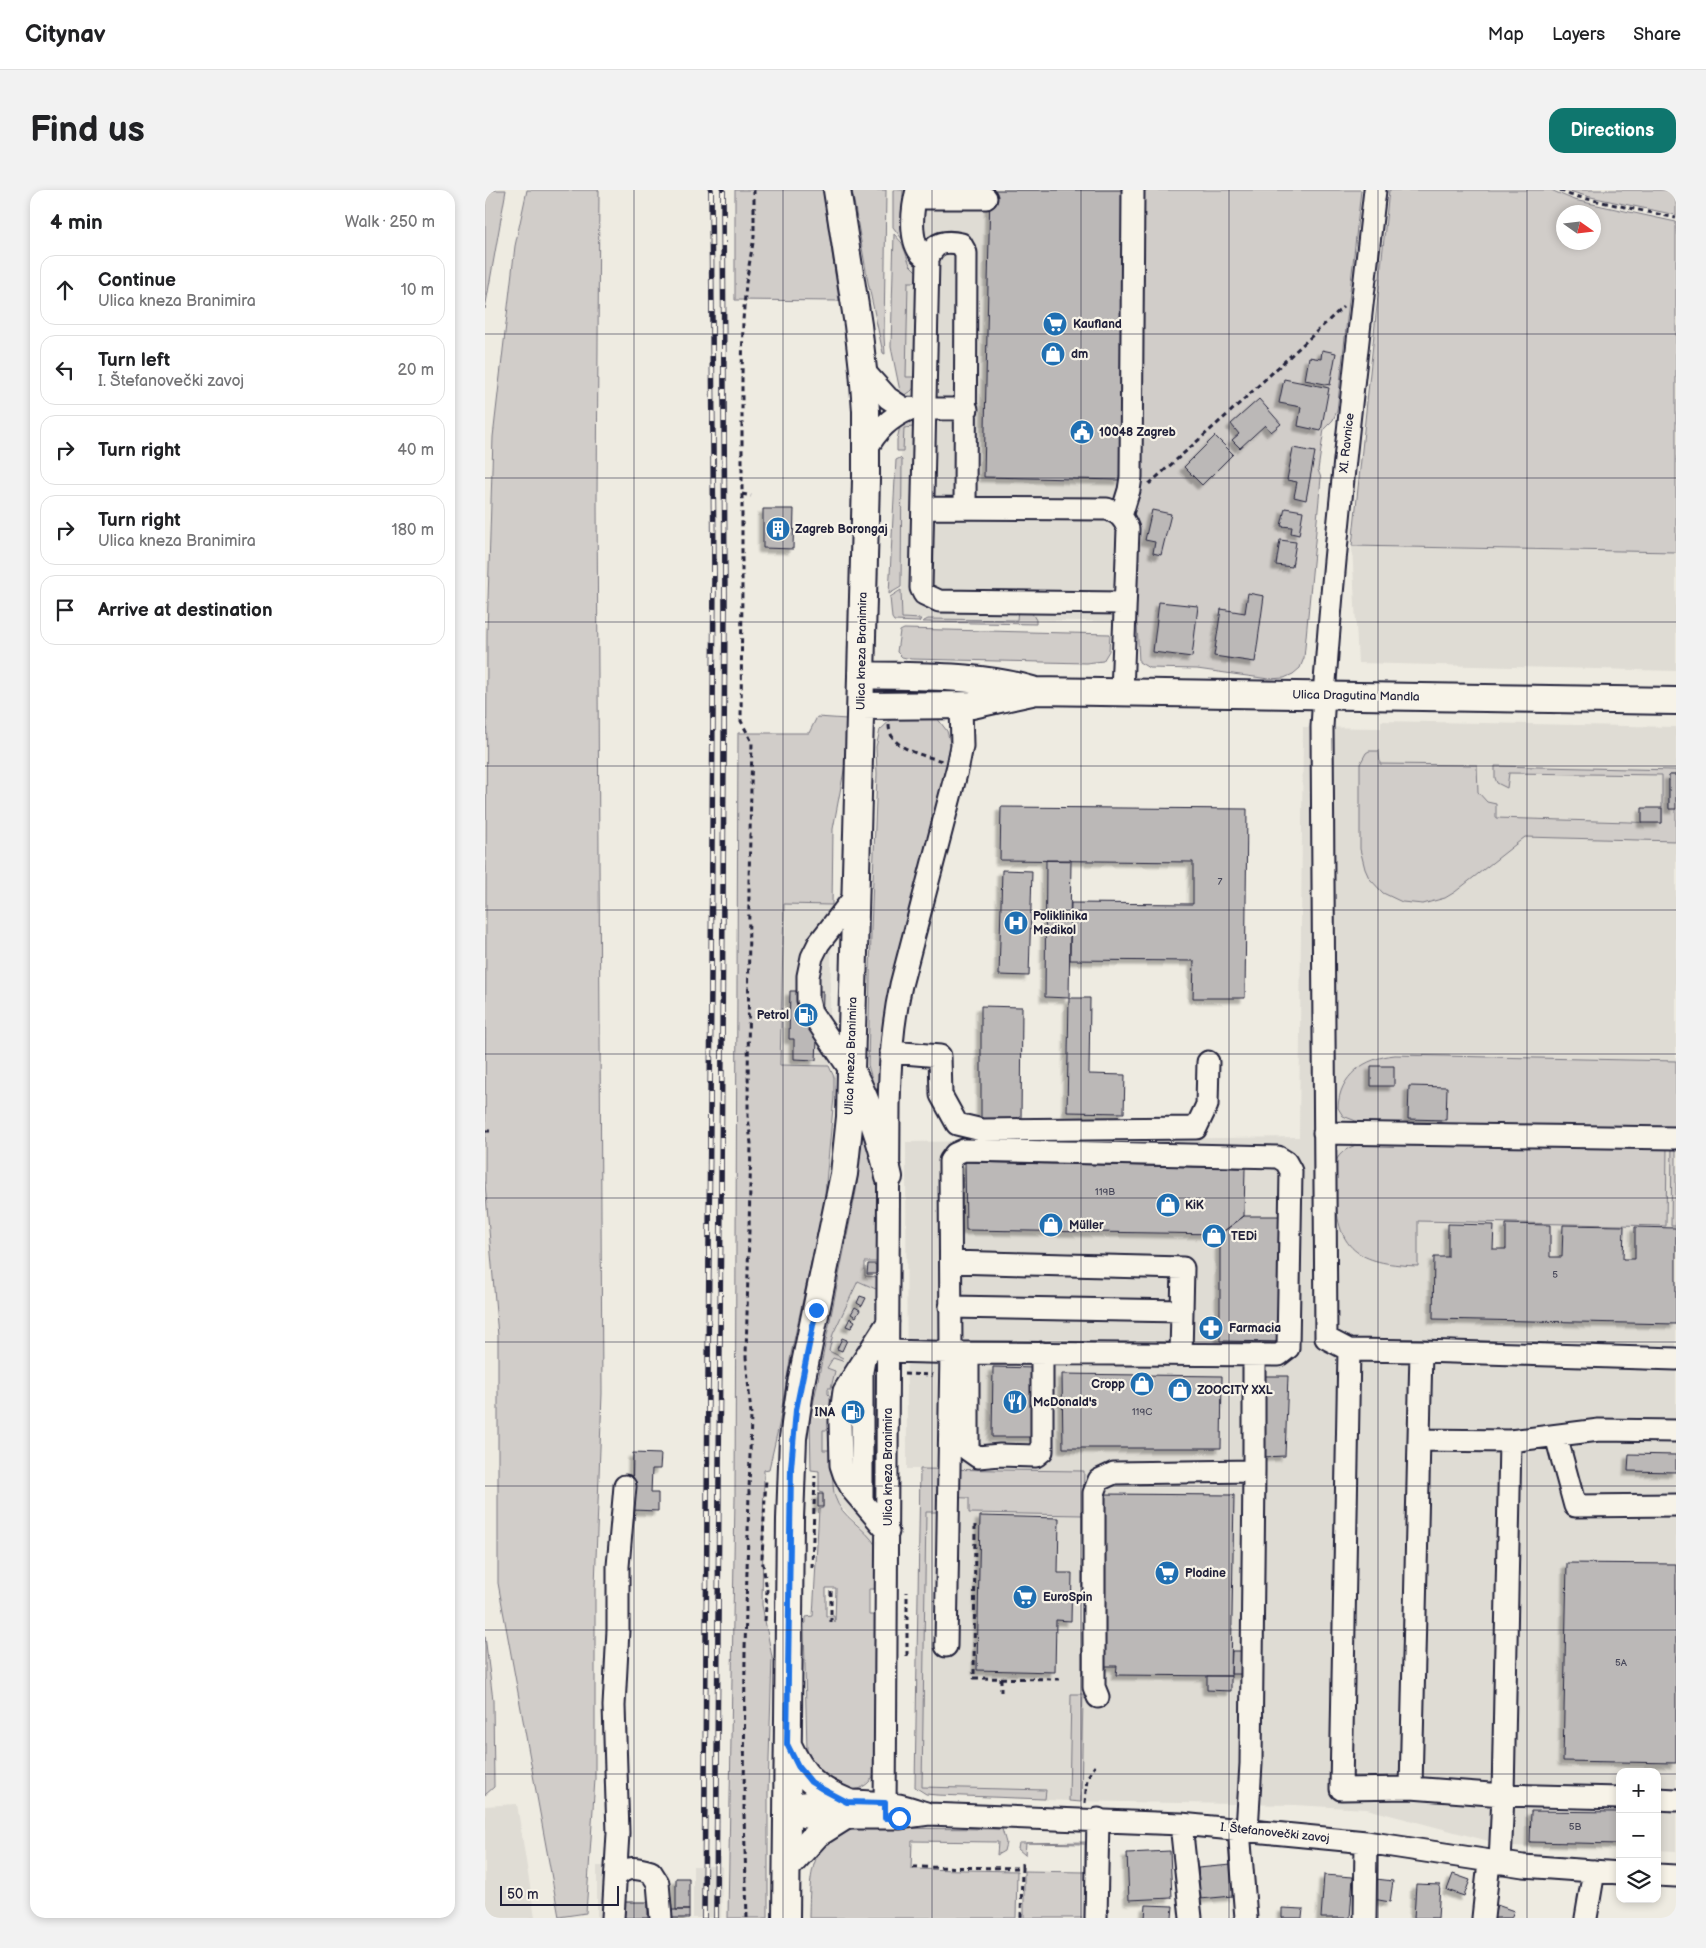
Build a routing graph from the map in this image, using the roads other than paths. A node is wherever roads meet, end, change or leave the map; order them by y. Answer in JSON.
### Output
{"nodes":[{"id":1,"x":837,"y":190,"type":"edge"},
{"id":2,"x":1133,"y":190,"type":"edge"},
{"id":3,"x":1375,"y":190,"type":"edge"},
{"id":4,"x":916,"y":194,"type":"edge"},
{"id":5,"x":986,"y":198,"type":"dead end"},
{"id":6,"x":928,"y":259,"type":"junction"},
{"id":7,"x":863,"y":370,"type":"junction"},
{"id":8,"x":918,"y":409,"type":"junction"},
{"id":9,"x":967,"y":409,"type":"junction"},
{"id":10,"x":866,"y":450,"type":"junction"},
{"id":11,"x":923,"y":508,"type":"junction"},
{"id":12,"x":965,"y":508,"type":"junction"},
{"id":13,"x":1121,"y":516,"type":"junction"},
{"id":14,"x":1125,"y":603,"type":"junction"},
{"id":15,"x":861,"y":675,"type":"junction"},
{"id":16,"x":1036,"y":691,"type":"junction"},
{"id":17,"x":1122,"y":693,"type":"junction"},
{"id":18,"x":1324,"y":696,"type":"junction"},
{"id":19,"x":1676,"y":701,"type":"edge"},
{"id":20,"x":861,"y":706,"type":"junction"},
{"id":21,"x":961,"y":706,"type":"junction"},
{"id":22,"x":856,"y":895,"type":"junction"},
{"id":23,"x":891,"y":1052,"type":"junction"},
{"id":24,"x":1208,"y":1062,"type":"dead end"},
{"id":25,"x":851,"y":1071,"type":"junction"},
{"id":26,"x":1324,"y":1133,"type":"junction"},
{"id":27,"x":1676,"y":1138,"type":"edge"},
{"id":28,"x":889,"y":1177,"type":"junction"},
{"id":29,"x":951,"y":1262,"type":"junction"},
{"id":30,"x":951,"y":1307,"type":"junction"},
{"id":31,"x":1182,"y":1311,"type":"junction"},
{"id":32,"x":888,"y":1322,"type":"junction"},
{"id":33,"x":1349,"y":1350,"type":"junction"},
{"id":34,"x":888,"y":1351,"type":"junction"},
{"id":35,"x":1421,"y":1352,"type":"junction"},
{"id":36,"x":959,"y":1353,"type":"junction"},
{"id":37,"x":1042,"y":1353,"type":"junction"},
{"id":38,"x":1181,"y":1354,"type":"junction"},
{"id":39,"x":1254,"y":1355,"type":"junction"},
{"id":40,"x":864,"y":1359,"type":"junction"},
{"id":41,"x":1676,"y":1359,"type":"edge"},
{"id":42,"x":1676,"y":1431,"type":"edge"},
{"id":43,"x":1556,"y":1436,"type":"junction"},
{"id":44,"x":1419,"y":1440,"type":"junction"},
{"id":45,"x":1510,"y":1441,"type":"junction"},
{"id":46,"x":1254,"y":1470,"type":"junction"},
{"id":47,"x":625,"y":1486,"type":"dead end"},
{"id":48,"x":858,"y":1498,"type":"junction"},
{"id":49,"x":1676,"y":1505,"type":"edge"},
{"id":50,"x":888,"y":1532,"type":"junction"},
{"id":51,"x":946,"y":1646,"type":"dead end"},
{"id":52,"x":1098,"y":1697,"type":"dead end"},
{"id":53,"x":787,"y":1744,"type":"junction"},
{"id":54,"x":885,"y":1762,"type":"junction"},
{"id":55,"x":1411,"y":1788,"type":"junction"},
{"id":56,"x":1503,"y":1795,"type":"junction"},
{"id":57,"x":1616,"y":1798,"type":"edge"},
{"id":58,"x":1661,"y":1799,"type":"edge"},
{"id":59,"x":1676,"y":1800,"type":"edge"},
{"id":60,"x":848,"y":1807,"type":"junction"},
{"id":61,"x":787,"y":1808,"type":"junction"},
{"id":62,"x":885,"y":1810,"type":"junction"},
{"id":63,"x":922,"y":1812,"type":"junction"},
{"id":64,"x":1092,"y":1813,"type":"junction"},
{"id":65,"x":1181,"y":1824,"type":"junction"},
{"id":66,"x":1243,"y":1830,"type":"junction"},
{"id":67,"x":1366,"y":1842,"type":"junction"},
{"id":68,"x":1495,"y":1863,"type":"junction"},
{"id":69,"x":787,"y":1867,"type":"junction"},
{"id":70,"x":1594,"y":1871,"type":"junction"},
{"id":71,"x":1616,"y":1873,"type":"edge"},
{"id":72,"x":1661,"y":1875,"type":"edge"},
{"id":73,"x":1676,"y":1876,"type":"edge"},
{"id":74,"x":617,"y":1877,"type":"junction"},
{"id":75,"x":613,"y":1918,"type":"edge"},
{"id":76,"x":661,"y":1918,"type":"edge"},
{"id":77,"x":786,"y":1918,"type":"edge"},
{"id":78,"x":1096,"y":1918,"type":"edge"},
{"id":79,"x":1191,"y":1918,"type":"edge"},
{"id":80,"x":1246,"y":1918,"type":"edge"},
{"id":81,"x":1365,"y":1918,"type":"edge"},
{"id":82,"x":1483,"y":1918,"type":"edge"},
{"id":83,"x":1586,"y":1918,"type":"edge"}],
"edges":[{"from":1,"to":7,"type":"main road","name":"Ulica kneza Branimira"},
{"from":2,"to":13,"type":"street"},
{"from":3,"to":18,"type":"street","name":"XI. Ravnice"},
{"from":4,"to":5,"type":"street"},
{"from":4,"to":6,"type":"street"},
{"from":6,"to":8,"type":"street"},
{"from":6,"to":9,"type":"street"},
{"from":7,"to":8,"type":"street"},
{"from":7,"to":10,"type":"main road","name":"Ulica kneza Branimira"},
{"from":8,"to":9,"type":"street"},
{"from":8,"to":10,"type":"street"},
{"from":8,"to":11,"type":"street"},
{"from":9,"to":12,"type":"street"},
{"from":10,"to":15,"type":"main road","name":"Ulica kneza Branimira"},
{"from":11,"to":12,"type":"street"},
{"from":11,"to":14,"type":"street"},
{"from":12,"to":13,"type":"street"},
{"from":13,"to":14,"type":"street"},
{"from":14,"to":17,"type":"street"},
{"from":15,"to":16,"type":"main road","name":"Ulica Dragutina Mandla"},
{"from":15,"to":20,"type":"main road","name":"Ulica kneza Branimira"},
{"from":16,"to":17,"type":"main road","name":"Ulica Dragutina Mandla"},
{"from":16,"to":21,"type":"main road","name":"Ulica Dragutina Mandla"},
{"from":17,"to":18,"type":"main road","name":"Ulica Dragutina Mandla"},
{"from":18,"to":19,"type":"main road","name":"Ulica Dragutina Mandla"},
{"from":18,"to":26,"type":"street","name":"XI. Ravnice"},
{"from":20,"to":21,"type":"main road","name":"Ulica Dragutina Mandla"},
{"from":20,"to":22,"type":"main road","name":"Ulica kneza Branimira"},
{"from":21,"to":23,"type":"street","name":"Ulica kneza Branimira"},
{"from":22,"to":25,"type":"main road","name":"Ulica kneza Branimira"},
{"from":22,"to":25,"type":"street"},
{"from":23,"to":24,"type":"street"},
{"from":23,"to":28,"type":"street","name":"Ulica kneza Branimira"},
{"from":25,"to":28,"type":"main road"},
{"from":25,"to":53,"type":"main road","name":"Ulica kneza Branimira"},
{"from":26,"to":27,"type":"street"},
{"from":26,"to":33,"type":"street","name":"XI. Ravnice"},
{"from":28,"to":32,"type":"street","name":"Ulica kneza Branimira"},
{"from":29,"to":30,"type":"street"},
{"from":29,"to":31,"type":"street"},
{"from":29,"to":39,"type":"street"},
{"from":30,"to":31,"type":"street"},
{"from":30,"to":36,"type":"street"},
{"from":31,"to":38,"type":"street"},
{"from":32,"to":34,"type":"street","name":"Ulica kneza Branimira"},
{"from":32,"to":40,"type":"street"},
{"from":33,"to":35,"type":"street"},
{"from":33,"to":55,"type":"street"},
{"from":34,"to":36,"type":"street"},
{"from":34,"to":50,"type":"street","name":"Ulica kneza Branimira"},
{"from":35,"to":41,"type":"street"},
{"from":35,"to":44,"type":"street"},
{"from":36,"to":37,"type":"street"},
{"from":36,"to":37,"type":"street"},
{"from":36,"to":51,"type":"street"},
{"from":37,"to":38,"type":"street"},
{"from":38,"to":39,"type":"street"},
{"from":39,"to":46,"type":"street"},
{"from":40,"to":48,"type":"street"},
{"from":40,"to":48,"type":"street"},
{"from":42,"to":43,"type":"street"},
{"from":43,"to":45,"type":"street"},
{"from":43,"to":49,"type":"street"},
{"from":44,"to":45,"type":"street"},
{"from":44,"to":55,"type":"street"},
{"from":45,"to":56,"type":"street"},
{"from":46,"to":52,"type":"street"},
{"from":46,"to":66,"type":"street"},
{"from":47,"to":74,"type":"street"},
{"from":48,"to":50,"type":"street"},
{"from":50,"to":54,"type":"street","name":"Ulica kneza Branimira"},
{"from":53,"to":60,"type":"main road"},
{"from":53,"to":61,"type":"main road","name":"Ulica kneza Branimira"},
{"from":54,"to":60,"type":"street"},
{"from":54,"to":62,"type":"street","name":"Ulica kneza Branimira"},
{"from":54,"to":63,"type":"street"},
{"from":55,"to":56,"type":"street"},
{"from":56,"to":57,"type":"street"},
{"from":56,"to":68,"type":"street"},
{"from":58,"to":59,"type":"street"},
{"from":60,"to":61,"type":"street","name":"I. Štefanovečki zavoj"},
{"from":60,"to":62,"type":"street","name":"I. Štefanovečki zavoj"},
{"from":60,"to":69,"type":"main road"},
{"from":61,"to":69,"type":"main road","name":"Ulica kneza Branimira"},
{"from":62,"to":63,"type":"street","name":"I. Štefanovečki zavoj"},
{"from":63,"to":64,"type":"street","name":"I. Štefanovečki zavoj"},
{"from":64,"to":65,"type":"street","name":"I. Štefanovečki zavoj"},
{"from":64,"to":78,"type":"street"},
{"from":65,"to":66,"type":"street","name":"I. Štefanovečki zavoj"},
{"from":65,"to":79,"type":"street"},
{"from":66,"to":67,"type":"street","name":"I. Štefanovečki zavoj"},
{"from":66,"to":80,"type":"street"},
{"from":67,"to":68,"type":"street","name":"I. Štefanovečki zavoj"},
{"from":67,"to":81,"type":"street"},
{"from":68,"to":70,"type":"street","name":"I. Štefanovečki zavoj"},
{"from":68,"to":82,"type":"street"},
{"from":69,"to":77,"type":"main road","name":"Ulica kneza Branimira"},
{"from":70,"to":71,"type":"street","name":"I. Štefanovečki zavoj"},
{"from":70,"to":83,"type":"street"},
{"from":72,"to":73,"type":"street"},
{"from":74,"to":75,"type":"street"},
{"from":74,"to":76,"type":"street"}]}
